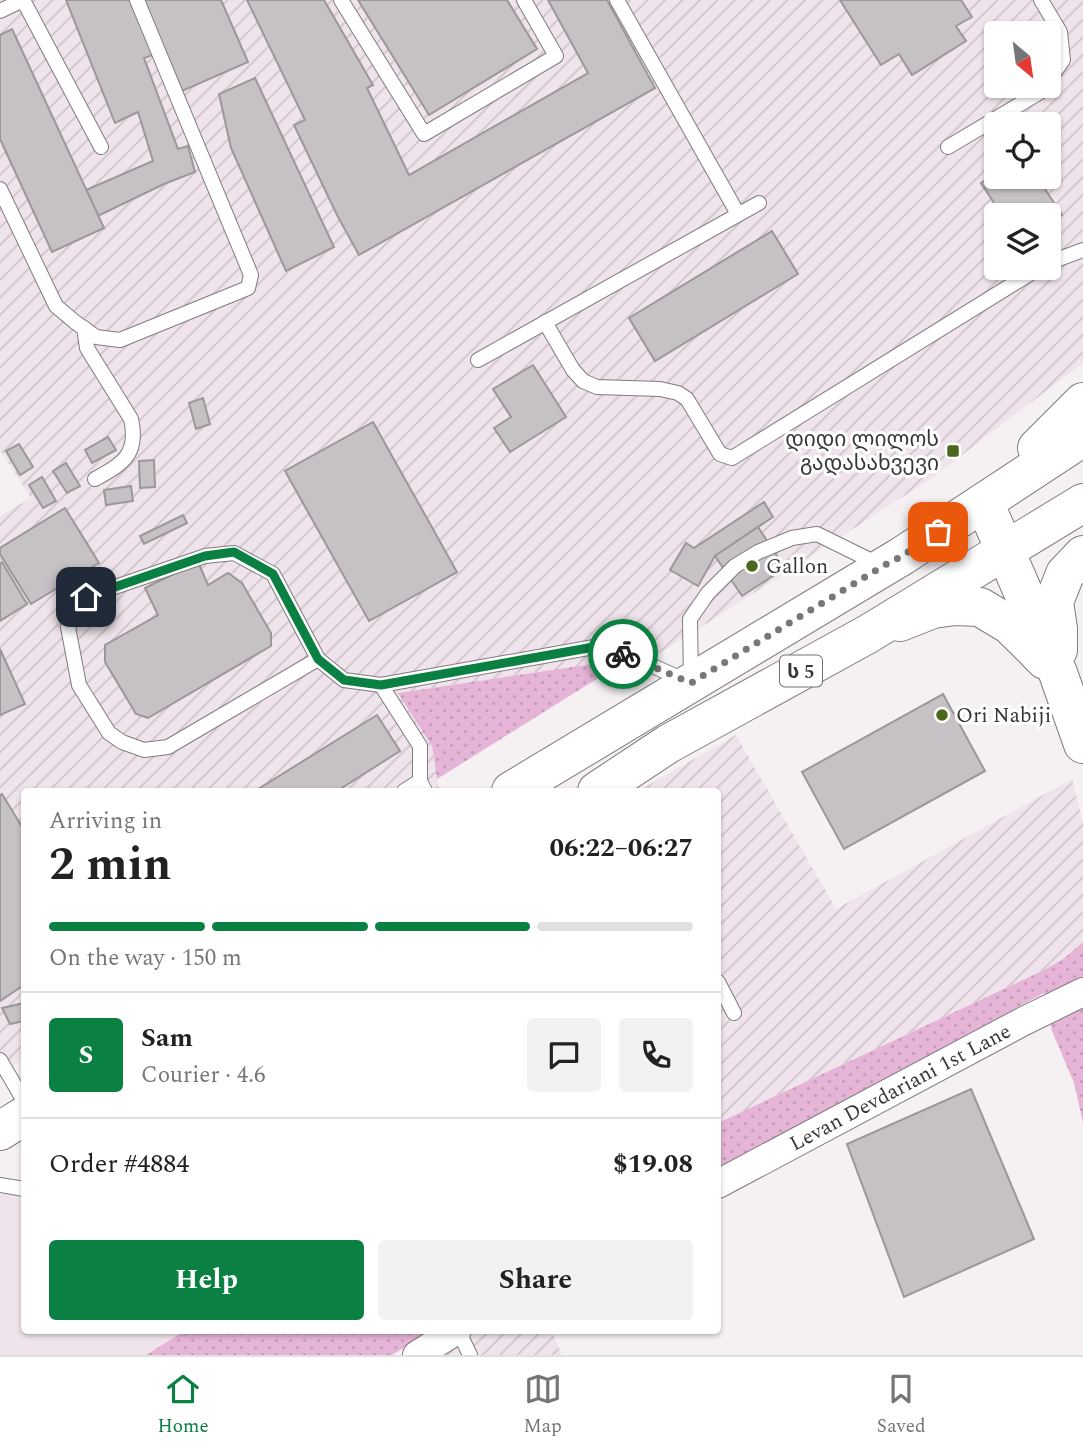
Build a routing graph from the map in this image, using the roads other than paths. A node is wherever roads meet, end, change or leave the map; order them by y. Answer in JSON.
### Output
{"nodes":[{"id":1,"x":23,"y":0,"type":"edge"},
{"id":2,"x":137,"y":0,"type":"edge"},
{"id":3,"x":341,"y":0,"type":"edge"},
{"id":4,"x":524,"y":0,"type":"edge"},
{"id":5,"x":617,"y":0,"type":"edge"},
{"id":6,"x":1041,"y":0,"type":"edge"},
{"id":7,"x":0,"y":11,"type":"edge"},
{"id":8,"x":1053,"y":21,"type":"edge"},
{"id":9,"x":1061,"y":42,"type":"edge"},
{"id":10,"x":1061,"y":63,"type":"edge"},
{"id":11,"x":1030,"y":98,"type":"edge"},
{"id":12,"x":101,"y":147,"type":"dead end"},
{"id":13,"x":948,"y":147,"type":"dead end"},
{"id":14,"x":0,"y":188,"type":"edge"},
{"id":15,"x":759,"y":203,"type":"dead end"},
{"id":16,"x":738,"y":214,"type":"junction"},
{"id":17,"x":1083,"y":250,"type":"edge"},
{"id":18,"x":1061,"y":258,"type":"edge"},
{"id":19,"x":1020,"y":280,"type":"edge"},
{"id":20,"x":545,"y":322,"type":"junction"},
{"id":21,"x":84,"y":328,"type":"junction"},
{"id":22,"x":478,"y":360,"type":"dead end"},
{"id":23,"x":1083,"y":402,"type":"edge"},
{"id":24,"x":1083,"y":437,"type":"edge"},
{"id":25,"x":95,"y":480,"type":"dead end"},
{"id":26,"x":984,"y":502,"type":"junction"},
{"id":27,"x":1083,"y":503,"type":"edge"},
{"id":28,"x":1083,"y":531,"type":"edge"},
{"id":29,"x":1004,"y":550,"type":"junction"},
{"id":30,"x":1083,"y":555,"type":"edge"},
{"id":31,"x":883,"y":566,"type":"junction"},
{"id":32,"x":868,"y":634,"type":"junction"},
{"id":33,"x":318,"y":659,"type":"junction"},
{"id":34,"x":1058,"y":673,"type":"junction"},
{"id":35,"x":691,"y":683,"type":"junction"},
{"id":36,"x":381,"y":685,"type":"junction"},
{"id":37,"x":1081,"y":731,"type":"edge"},
{"id":38,"x":422,"y":786,"type":"edge"},
{"id":39,"x":516,"y":788,"type":"edge"},
{"id":40,"x":607,"y":788,"type":"edge"},
{"id":41,"x":721,"y":988,"type":"edge"},
{"id":42,"x":1083,"y":992,"type":"edge"},
{"id":43,"x":734,"y":1013,"type":"dead end"},
{"id":44,"x":1,"y":1061,"type":"edge"},
{"id":45,"x":21,"y":1096,"type":"edge"},
{"id":46,"x":21,"y":1118,"type":"edge"},
{"id":47,"x":0,"y":1131,"type":"edge"},
{"id":48,"x":721,"y":1182,"type":"edge"},
{"id":49,"x":0,"y":1185,"type":"edge"},
{"id":50,"x":21,"y":1188,"type":"edge"},
{"id":51,"x":451,"y":1334,"type":"edge"},
{"id":52,"x":460,"y":1334,"type":"edge"},
{"id":53,"x":417,"y":1355,"type":"edge"},
{"id":54,"x":470,"y":1355,"type":"edge"}],
"edges":[{"from":1,"to":7,"type":"lane"},
{"from":1,"to":12,"type":"lane"},
{"from":2,"to":21,"type":"lane"},
{"from":3,"to":4,"type":"lane"},
{"from":5,"to":16,"type":"lane"},
{"from":6,"to":8,"type":"lane"},
{"from":9,"to":10,"type":"lane"},
{"from":11,"to":13,"type":"lane"},
{"from":14,"to":21,"type":"lane"},
{"from":15,"to":16,"type":"lane"},
{"from":16,"to":20,"type":"lane"},
{"from":17,"to":18,"type":"lane"},
{"from":19,"to":20,"type":"lane"},
{"from":20,"to":22,"type":"lane"},
{"from":21,"to":25,"type":"lane"},
{"from":23,"to":26,"type":"main road"},
{"from":24,"to":26,"type":"main road","number":"ს 5"},
{"from":26,"to":29,"type":"main road"},
{"from":26,"to":31,"type":"main road","number":"ს 5"},
{"from":27,"to":29,"type":"main road","number":"ს 5"},
{"from":28,"to":29,"type":"main road"},
{"from":29,"to":32,"type":"main road","number":"ს 5"},
{"from":29,"to":34,"type":"main road"},
{"from":30,"to":34,"type":"main road"},
{"from":31,"to":35,"type":"main road","number":"ს 5"},
{"from":31,"to":35,"type":"lane"},
{"from":32,"to":34,"type":"main road"},
{"from":32,"to":40,"type":"main road","number":"ს 5"},
{"from":33,"to":33,"type":"lane"},
{"from":33,"to":36,"type":"lane"},
{"from":34,"to":37,"type":"main road"},
{"from":35,"to":36,"type":"lane"},
{"from":35,"to":39,"type":"main road","number":"ს 5"},
{"from":36,"to":38,"type":"lane"},
{"from":41,"to":43,"type":"lane"},
{"from":42,"to":48,"type":"street","name":"Levan Devdariani 1st Lane"},
{"from":44,"to":45,"type":"lane"},
{"from":46,"to":47,"type":"main road"},
{"from":49,"to":50,"type":"lane"},
{"from":51,"to":53,"type":"street"},
{"from":52,"to":54,"type":"lane"}]}
